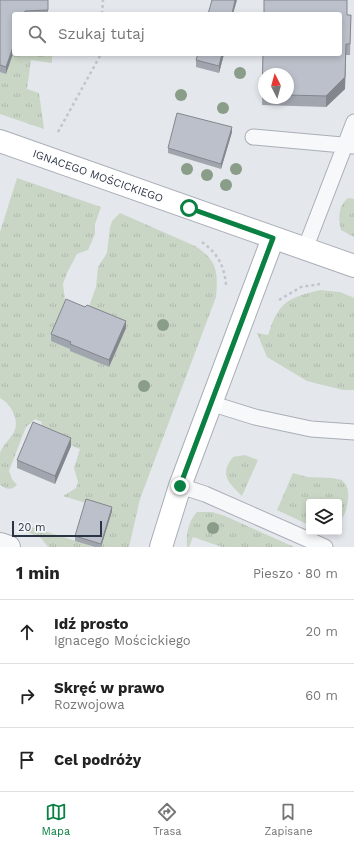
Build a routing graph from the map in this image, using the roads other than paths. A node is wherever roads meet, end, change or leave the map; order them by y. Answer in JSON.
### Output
{"nodes":[{"id":1,"x":354,"y":122,"type":"edge"},
{"id":2,"x":253,"y":137,"type":"dead end"},
{"id":3,"x":0,"y":141,"type":"edge"},
{"id":4,"x":349,"y":145,"type":"edge"},
{"id":5,"x":273,"y":238,"type":"junction"},
{"id":6,"x":305,"y":249,"type":"junction"},
{"id":7,"x":354,"y":266,"type":"edge"},
{"id":8,"x":210,"y":403,"type":"junction"},
{"id":9,"x":354,"y":432,"type":"edge"},
{"id":10,"x":180,"y":486,"type":"junction"},
{"id":11,"x":0,"y":544,"type":"edge"},
{"id":12,"x":8,"y":547,"type":"edge"},
{"id":13,"x":161,"y":547,"type":"edge"},
{"id":14,"x":325,"y":547,"type":"edge"}],
"edges":[{"from":1,"to":4,"type":"lane"},
{"from":2,"to":4,"type":"lane"},
{"from":3,"to":5,"type":"street","name":"IGNACEGO MOŚCICKIEGO"},
{"from":4,"to":6,"type":"lane"},
{"from":5,"to":6,"type":"street","name":"IGNACEGO MOŚCICKIEGO"},
{"from":5,"to":8,"type":"street"},
{"from":6,"to":7,"type":"street","name":"IGNACEGO MOŚCICKIEGO"},
{"from":8,"to":9,"type":"lane"},
{"from":8,"to":10,"type":"street"},
{"from":10,"to":13,"type":"street"},
{"from":10,"to":14,"type":"lane"},
{"from":11,"to":12,"type":"street"}]}
